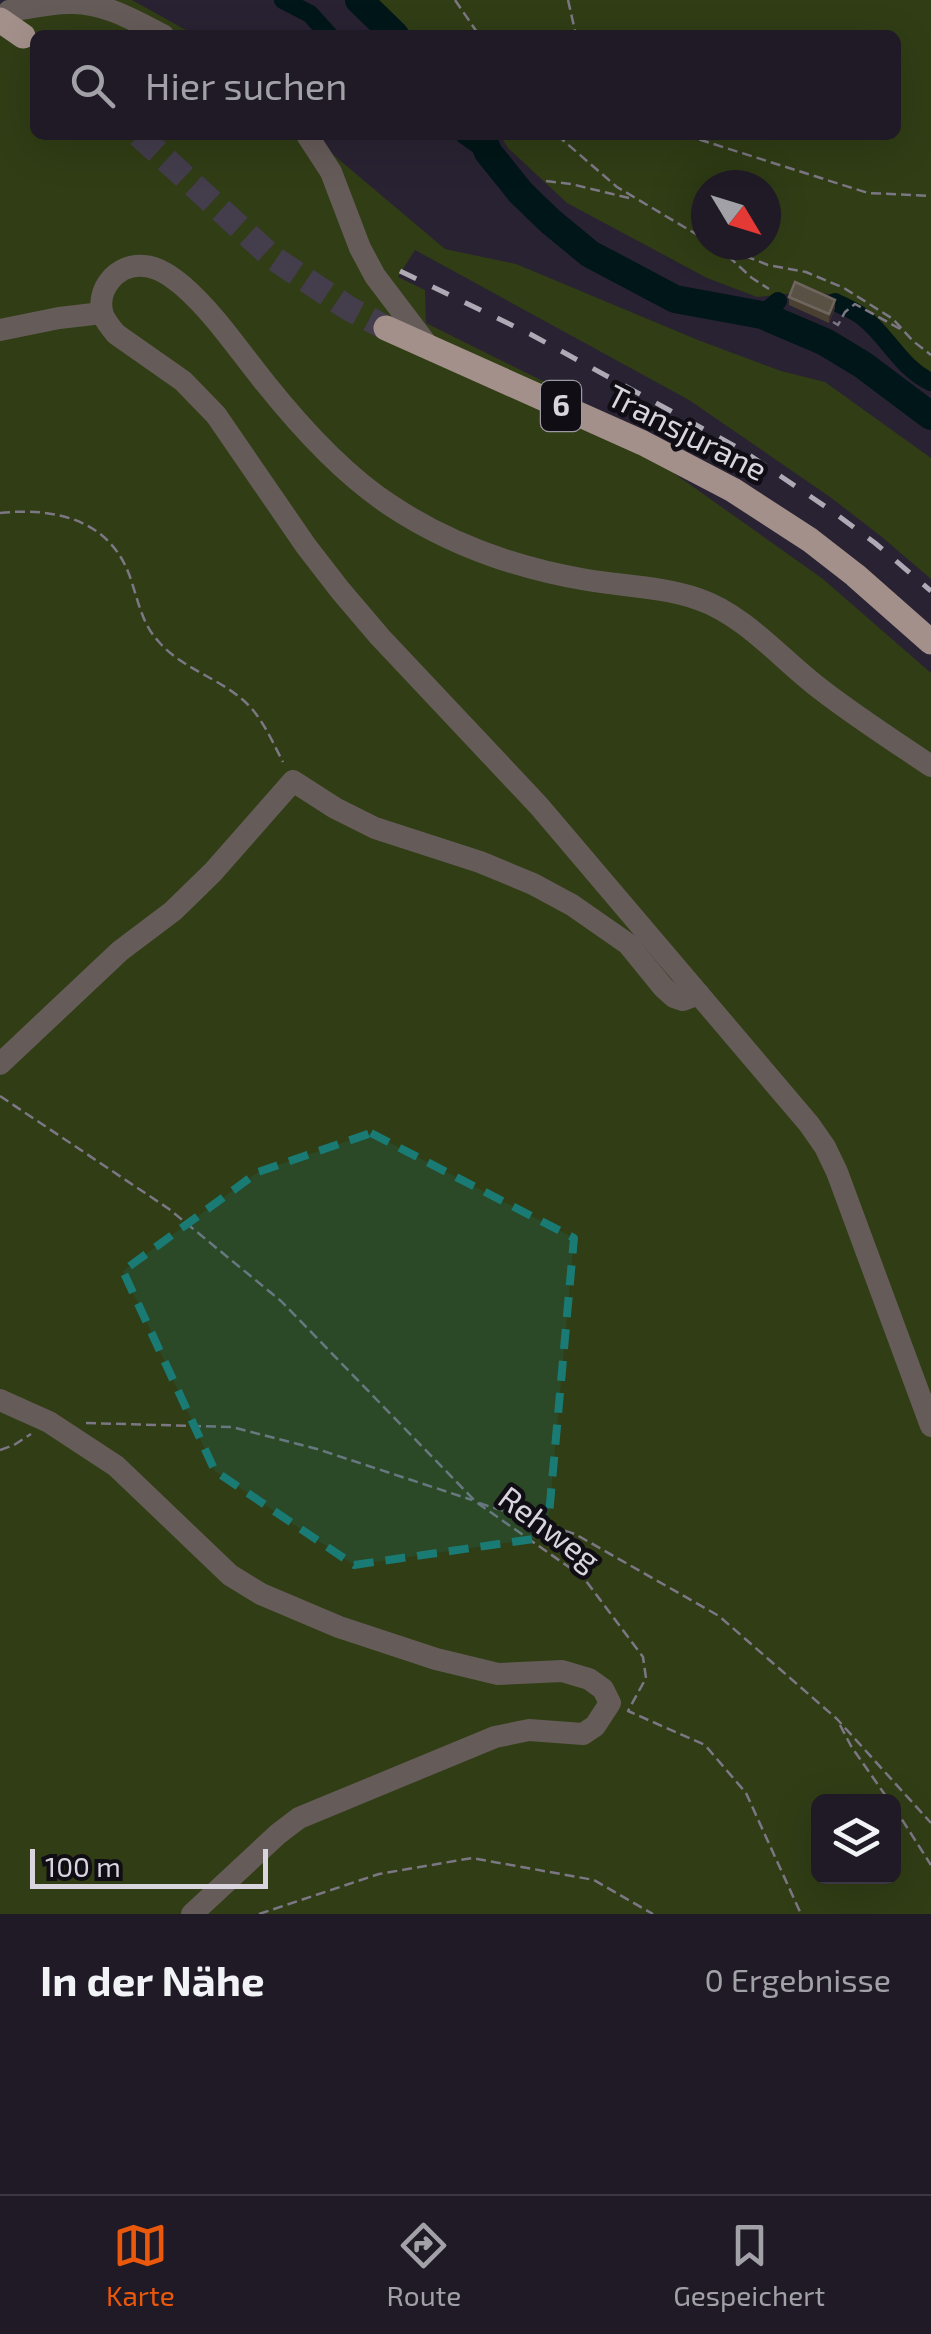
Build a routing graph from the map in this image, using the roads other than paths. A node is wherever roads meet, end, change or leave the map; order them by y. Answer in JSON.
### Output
{"nodes":[{"id":1,"x":5,"y":16,"type":"edge"},
{"id":2,"x":152,"y":30,"type":"edge"},
{"id":3,"x":23,"y":36,"type":"dead end"},
{"id":4,"x":310,"y":140,"type":"edge"},
{"id":5,"x":102,"y":313,"type":"junction"},
{"id":6,"x":386,"y":328,"type":"tunnel mouth"},
{"id":7,"x":0,"y":330,"type":"edge"},
{"id":8,"x":420,"y":337,"type":"junction"},
{"id":9,"x":931,"y":642,"type":"edge"},
{"id":10,"x":931,"y":766,"type":"edge"},
{"id":11,"x":699,"y":994,"type":"junction"},
{"id":12,"x":0,"y":1064,"type":"edge"},
{"id":13,"x":0,"y":1400,"type":"edge"},
{"id":14,"x":931,"y":1426,"type":"edge"},
{"id":15,"x":192,"y":1914,"type":"edge"}],
"edges":[{"from":1,"to":2,"type":"street"},
{"from":1,"to":3,"type":"main road"},
{"from":4,"to":8,"type":"street"},
{"from":5,"to":7,"type":"street"},
{"from":5,"to":10,"type":"street"},
{"from":5,"to":11,"type":"street"},
{"from":6,"to":8,"type":"main road","name":"Transjurane","number":"6"},
{"from":8,"to":9,"type":"main road","name":"Transjurane","number":"6"},
{"from":11,"to":12,"type":"street"},
{"from":11,"to":14,"type":"street"},
{"from":13,"to":15,"type":"street"}]}
